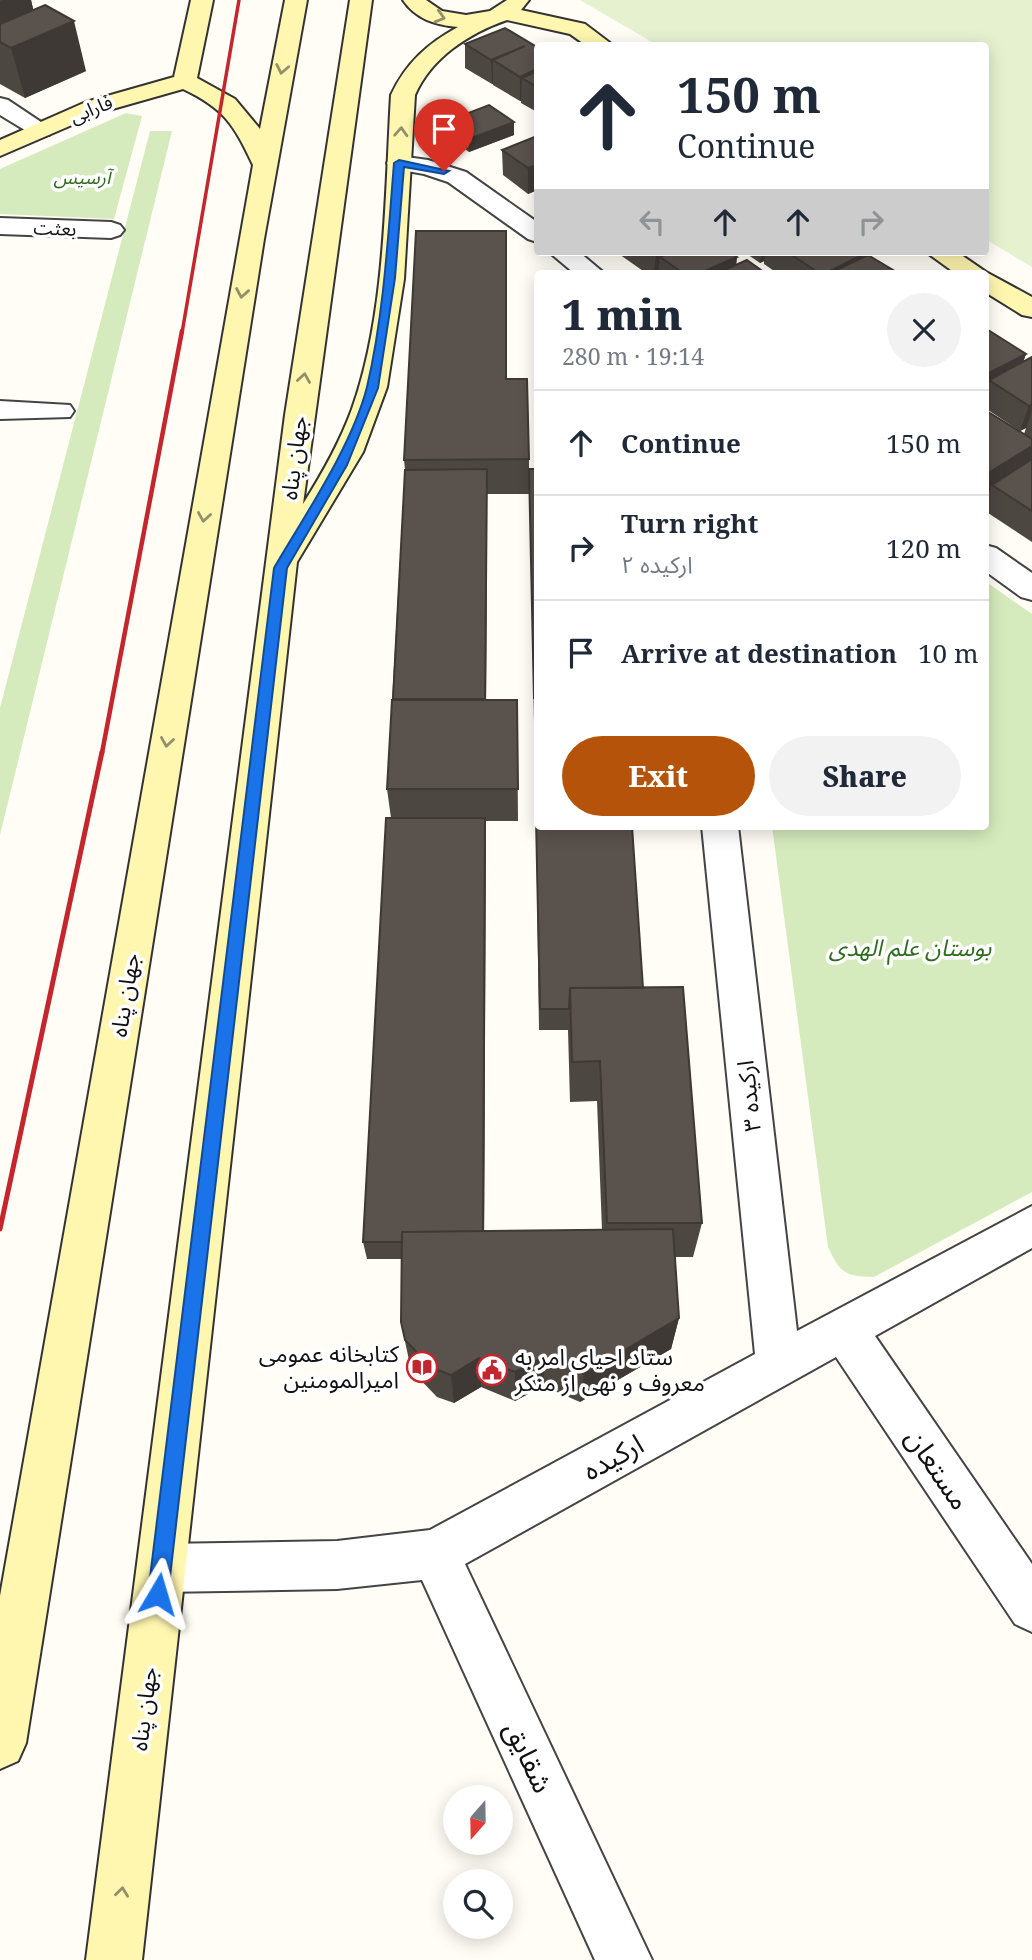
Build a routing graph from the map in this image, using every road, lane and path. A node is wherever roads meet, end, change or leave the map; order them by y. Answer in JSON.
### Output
{"nodes":[{"id":1,"x":202,"y":0,"type":"edge"},
{"id":2,"x":296,"y":0,"type":"edge"},
{"id":3,"x":361,"y":0,"type":"edge"},
{"id":4,"x":414,"y":0,"type":"edge"},
{"id":5,"x":534,"y":0,"type":"edge"},
{"id":6,"x":504,"y":10,"type":"edge"},
{"id":7,"x":577,"y":29,"type":"junction"},
{"id":8,"x":597,"y":42,"type":"edge"},
{"id":9,"x":185,"y":81,"type":"junction"},
{"id":10,"x":0,"y":105,"type":"edge"},
{"id":11,"x":41,"y":130,"type":"junction"},
{"id":12,"x":0,"y":149,"type":"edge"},
{"id":13,"x":399,"y":163,"type":"junction"},
{"id":14,"x":264,"y":164,"type":"junction"},
{"id":15,"x":0,"y":226,"type":"edge"},
{"id":16,"x":111,"y":230,"type":"dead end"},
{"id":17,"x":534,"y":232,"type":"edge"},
{"id":18,"x":568,"y":256,"type":"edge"},
{"id":19,"x":945,"y":256,"type":"edge"},
{"id":20,"x":587,"y":270,"type":"edge"},
{"id":21,"x":968,"y":270,"type":"edge"},
{"id":22,"x":989,"y":283,"type":"edge"},
{"id":23,"x":1032,"y":309,"type":"edge"},
{"id":24,"x":0,"y":410,"type":"edge"},
{"id":25,"x":61,"y":411,"type":"dead end"},
{"id":26,"x":989,"y":558,"type":"edge"},
{"id":27,"x":281,"y":568,"type":"junction"},
{"id":28,"x":1032,"y":589,"type":"edge"},
{"id":29,"x":720,"y":830,"type":"edge"},
{"id":30,"x":1032,"y":1226,"type":"edge"},
{"id":31,"x":844,"y":1330,"type":"junction"},
{"id":32,"x":779,"y":1366,"type":"junction"},
{"id":33,"x":435,"y":1554,"type":"junction"},
{"id":34,"x":161,"y":1568,"type":"junction"},
{"id":35,"x":1032,"y":1607,"type":"edge"},
{"id":36,"x":0,"y":1743,"type":"edge"},
{"id":37,"x":114,"y":1960,"type":"edge"},
{"id":38,"x":624,"y":1960,"type":"edge"}],
"edges":[{"from":1,"to":9,"type":"main road"},
{"from":2,"to":14,"type":"main road","name":"جهان پناه","one_way":true},
{"from":27,"to":3,"type":"main road","name":"جهان پناه","one_way":true},
{"from":4,"to":6,"type":"main road","one_way":true},
{"from":5,"to":7,"type":"main road"},
{"from":6,"to":7,"type":"main road"},
{"from":13,"to":6,"type":"main road","one_way":true},
{"from":7,"to":8,"type":"main road"},
{"from":9,"to":11,"type":"main road","name":"فارابی"},
{"from":9,"to":14,"type":"main road"},
{"from":10,"to":11,"type":"street"},
{"from":11,"to":12,"type":"main road","name":"فارابی"},
{"from":13,"to":17,"type":"street"},
{"from":13,"to":27,"type":"main road"},
{"from":14,"to":36,"type":"main road","name":"جهان پناه","one_way":true},
{"from":15,"to":16,"type":"street","name":"بعثت"},
{"from":18,"to":20,"type":"street"},
{"from":19,"to":21,"type":"main road"},
{"from":22,"to":23,"type":"main road"},
{"from":24,"to":25,"type":"street"},
{"from":26,"to":28,"type":"street"},
{"from":27,"to":34,"type":"main road","name":"جهان پناه"},
{"from":29,"to":32,"type":"street","name":"ارکیده ۳"},
{"from":30,"to":31,"type":"street","name":"ارکیده"},
{"from":31,"to":32,"type":"street","name":"ارکیده"},
{"from":31,"to":35,"type":"street","name":"مستعان"},
{"from":32,"to":33,"type":"street","name":"ارکیده"},
{"from":33,"to":34,"type":"street","name":"ارکیده"},
{"from":33,"to":38,"type":"street","name":"شقایق"},
{"from":37,"to":34,"type":"main road","name":"جهان پناه","one_way":true}]}
